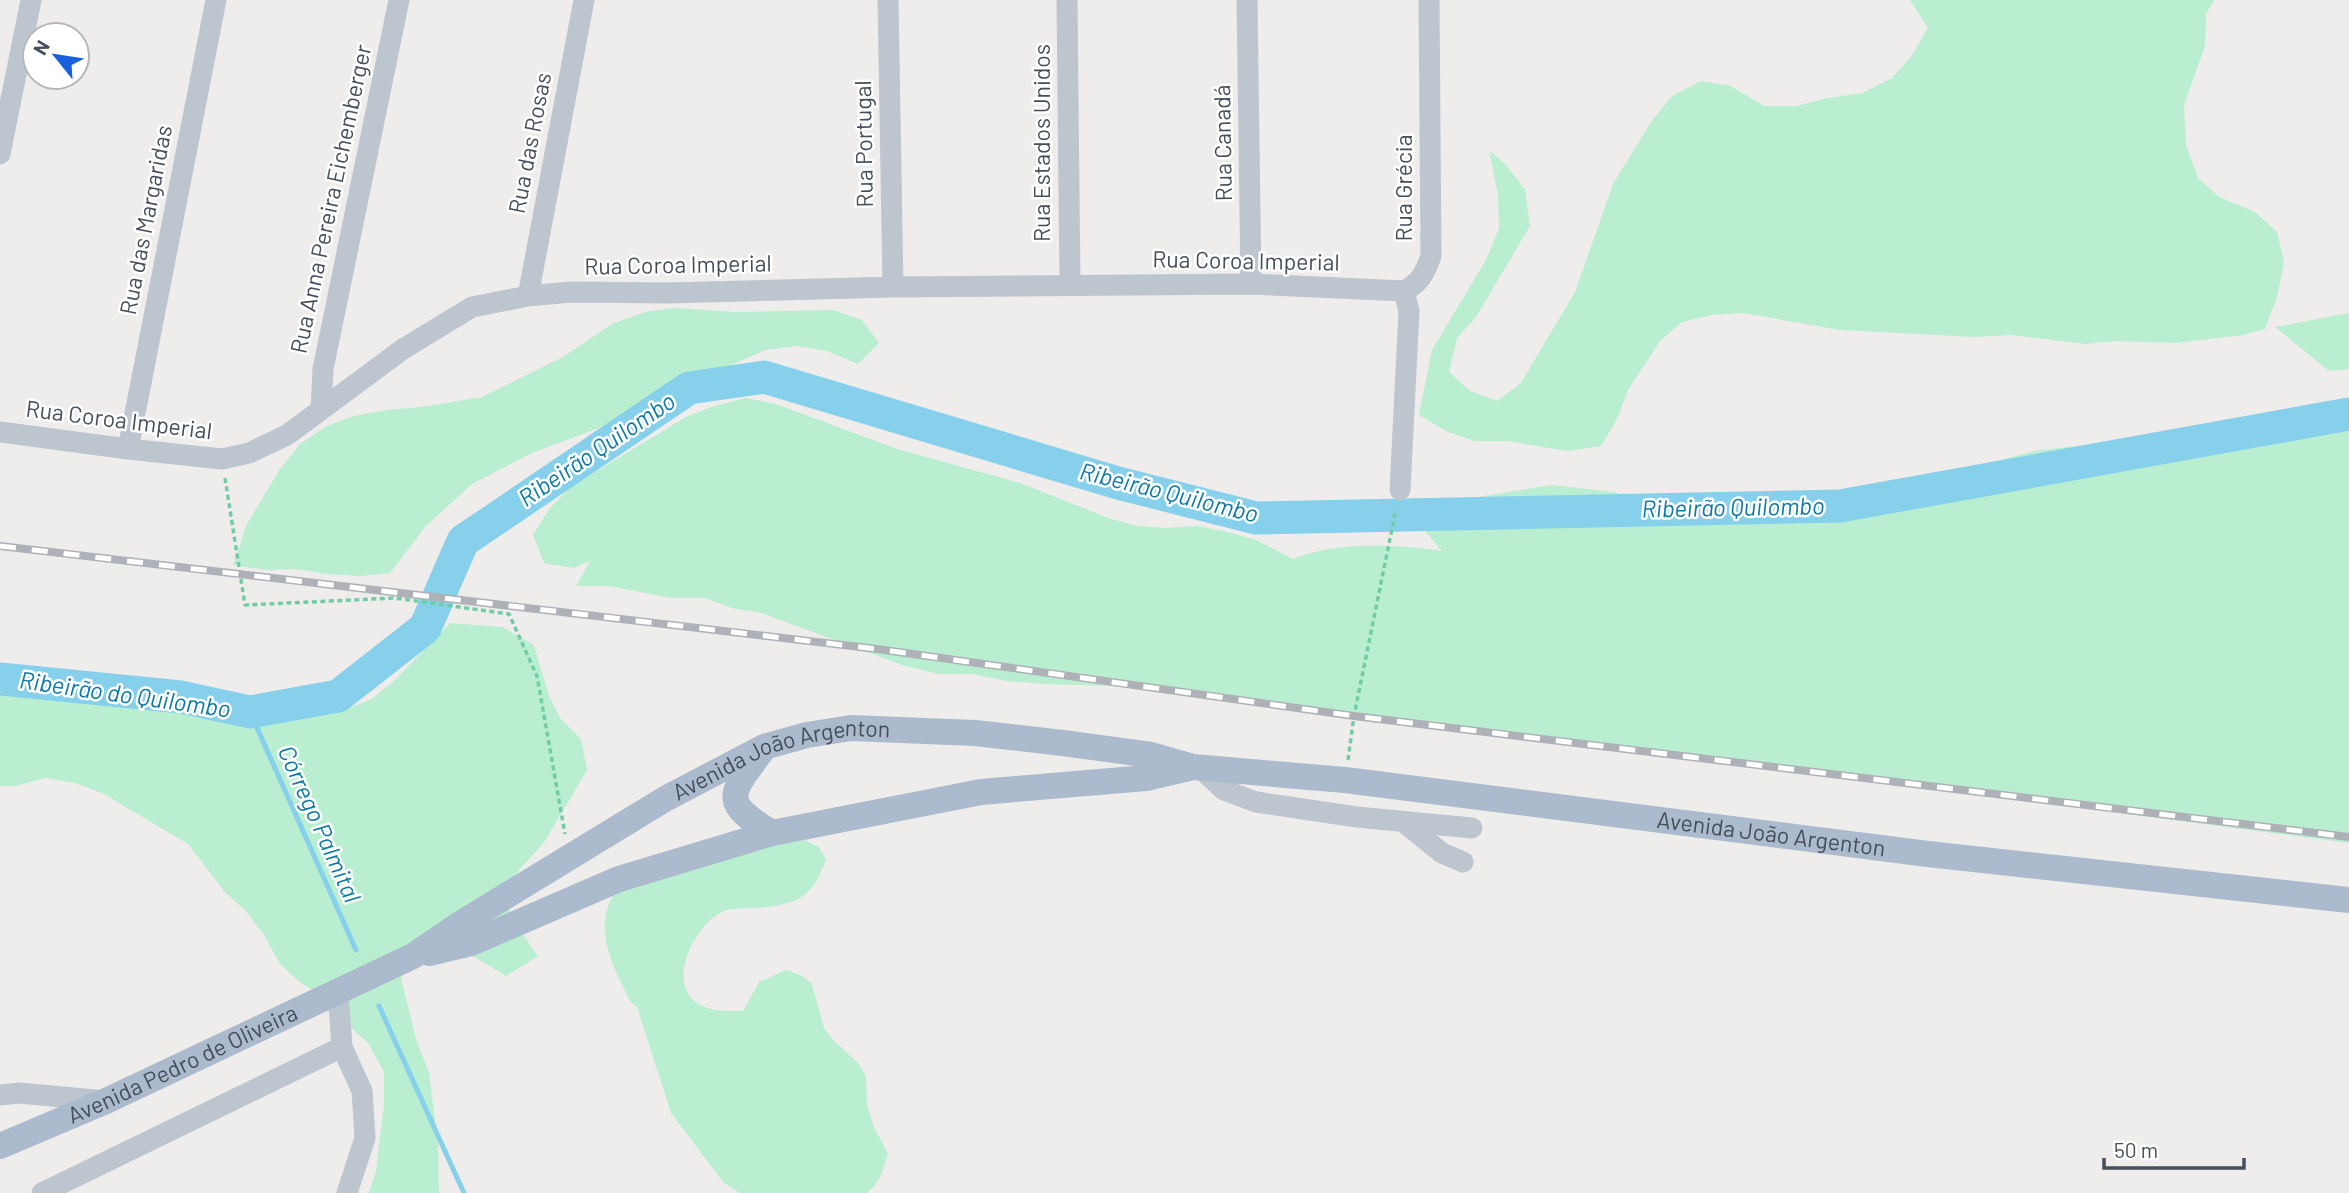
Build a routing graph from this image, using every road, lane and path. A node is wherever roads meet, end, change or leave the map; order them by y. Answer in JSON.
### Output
{"nodes":[{"id":1,"x":31,"y":0,"type":"edge"},
{"id":2,"x":216,"y":0,"type":"edge"},
{"id":3,"x":399,"y":0,"type":"edge"},
{"id":4,"x":584,"y":0,"type":"edge"},
{"id":5,"x":888,"y":0,"type":"edge"},
{"id":6,"x":1068,"y":0,"type":"edge"},
{"id":7,"x":1247,"y":0,"type":"edge"},
{"id":8,"x":1429,"y":0,"type":"edge"},
{"id":9,"x":0,"y":154,"type":"edge"},
{"id":10,"x":1251,"y":284,"type":"junction"},
{"id":11,"x":893,"y":286,"type":"junction"},
{"id":12,"x":1070,"y":286,"type":"junction"},
{"id":13,"x":1404,"y":291,"type":"junction"},
{"id":14,"x":528,"y":296,"type":"junction"},
{"id":15,"x":321,"y":409,"type":"junction"},
{"id":16,"x":0,"y":432,"type":"edge"},
{"id":17,"x":128,"y":449,"type":"junction"},
{"id":18,"x":222,"y":459,"type":"junction"},
{"id":19,"x":1400,"y":490,"type":"joint"},
{"id":20,"x":764,"y":747,"type":"junction"},
{"id":21,"x":1196,"y":767,"type":"junction"},
{"id":22,"x":1345,"y":780,"type":"junction"},
{"id":23,"x":1405,"y":823,"type":"junction"},
{"id":24,"x":1472,"y":828,"type":"dead end"},
{"id":25,"x":772,"y":833,"type":"junction"},
{"id":26,"x":569,"y":857,"type":"junction"},
{"id":27,"x":1463,"y":862,"type":"dead end"},
{"id":28,"x":2349,"y":900,"type":"edge"},
{"id":29,"x":413,"y":956,"type":"junction"},
{"id":30,"x":358,"y":982,"type":"junction"},
{"id":31,"x":342,"y":1047,"type":"junction"},
{"id":32,"x":0,"y":1095,"type":"edge"},
{"id":33,"x":106,"y":1101,"type":"junction"},
{"id":34,"x":0,"y":1146,"type":"edge"},
{"id":35,"x":42,"y":1193,"type":"edge"},
{"id":36,"x":347,"y":1193,"type":"edge"}],
"edges":[{"from":1,"to":9,"type":"street"},
{"from":2,"to":17,"type":"street","name":"Rua das Margaridas"},
{"from":3,"to":15,"type":"street","name":"Rua Anna Pereira Eichemberger"},
{"from":4,"to":14,"type":"street","name":"Rua das Rosas"},
{"from":5,"to":11,"type":"street","name":"Rua Portugal"},
{"from":6,"to":12,"type":"street","name":"Rua Estados Unidos"},
{"from":7,"to":10,"type":"street","name":"Rua Canadá"},
{"from":8,"to":13,"type":"street","name":"Rua Grécia"},
{"from":10,"to":12,"type":"street","name":"Rua Coroa Imperial"},
{"from":10,"to":13,"type":"street","name":"Rua Coroa Imperial"},
{"from":11,"to":12,"type":"street","name":"Rua Coroa Imperial"},
{"from":11,"to":14,"type":"street","name":"Rua Coroa Imperial"},
{"from":13,"to":19,"type":"street"},
{"from":14,"to":15,"type":"street","name":"Rua Coroa Imperial"},
{"from":15,"to":18,"type":"street","name":"Rua Coroa Imperial"},
{"from":16,"to":17,"type":"street","name":"Rua Coroa Imperial"},
{"from":17,"to":18,"type":"street","name":"Rua Coroa Imperial"},
{"from":18,"to":26,"type":"path"},
{"from":19,"to":22,"type":"path"},
{"from":20,"to":21,"type":"main road","name":"Avenida João Argenton"},
{"from":20,"to":25,"type":"main road"},
{"from":20,"to":26,"type":"main road","name":"Avenida João Argenton"},
{"from":21,"to":22,"type":"main road","name":"Avenida João Argenton"},
{"from":21,"to":23,"type":"street"},
{"from":21,"to":25,"type":"main road","name":"Avenida João Argenton"},
{"from":22,"to":28,"type":"main road","name":"Avenida João Argenton"},
{"from":23,"to":24,"type":"street"},
{"from":23,"to":27,"type":"street"},
{"from":25,"to":29,"type":"main road","name":"Avenida João Argenton"},
{"from":26,"to":29,"type":"main road","name":"Avenida João Argenton"},
{"from":29,"to":30,"type":"main road","name":"Avenida João Argenton"},
{"from":30,"to":31,"type":"street"},
{"from":30,"to":33,"type":"main road","name":"Avenida Pedro de Oliveira"},
{"from":31,"to":35,"type":"street"},
{"from":31,"to":36,"type":"street"},
{"from":32,"to":33,"type":"street"},
{"from":33,"to":34,"type":"main road","name":"Avenida Pedro de Oliveira"}]}
